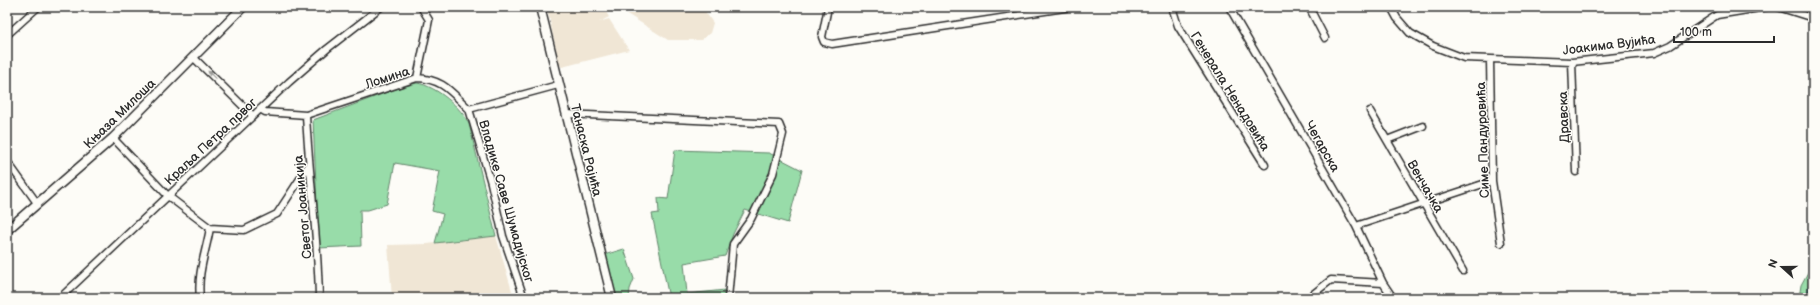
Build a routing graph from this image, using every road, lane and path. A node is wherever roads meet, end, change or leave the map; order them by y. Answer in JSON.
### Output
{"nodes":[{"id":1,"x":38,"y":7,"type":"edge"},
{"id":2,"x":242,"y":7,"type":"edge"},
{"id":3,"x":381,"y":7,"type":"edge"},
{"id":4,"x":421,"y":7,"type":"edge"},
{"id":5,"x":540,"y":7,"type":"edge"},
{"id":6,"x":828,"y":7,"type":"edge"},
{"id":7,"x":1071,"y":7,"type":"edge"},
{"id":8,"x":1172,"y":7,"type":"edge"},
{"id":9,"x":1229,"y":7,"type":"edge"},
{"id":10,"x":1309,"y":7,"type":"edge"},
{"id":11,"x":1391,"y":7,"type":"edge"},
{"id":12,"x":1766,"y":7,"type":"edge"},
{"id":13,"x":1778,"y":7,"type":"edge"},
{"id":14,"x":1813,"y":18,"type":"edge"},
{"id":15,"x":7,"y":35,"type":"edge"},
{"id":16,"x":1325,"y":38,"type":"dead end"},
{"id":17,"x":193,"y":57,"type":"junction"},
{"id":18,"x":1490,"y":59,"type":"junction"},
{"id":19,"x":1572,"y":62,"type":"junction"},
{"id":20,"x":417,"y":78,"type":"junction"},
{"id":21,"x":558,"y":85,"type":"junction"},
{"id":22,"x":260,"y":109,"type":"junction"},
{"id":23,"x":469,"y":109,"type":"junction"},
{"id":24,"x":1370,"y":111,"type":"dead end"},
{"id":25,"x":306,"y":114,"type":"junction"},
{"id":26,"x":566,"y":114,"type":"junction"},
{"id":27,"x":253,"y":116,"type":"junction"},
{"id":28,"x":1423,"y":126,"type":"dead end"},
{"id":29,"x":113,"y":138,"type":"junction"},
{"id":30,"x":1387,"y":140,"type":"junction"},
{"id":31,"x":7,"y":161,"type":"edge"},
{"id":32,"x":309,"y":165,"type":"junction"},
{"id":33,"x":1265,"y":165,"type":"dead end"},
{"id":34,"x":1576,"y":172,"type":"dead end"},
{"id":35,"x":1492,"y":182,"type":"junction"},
{"id":36,"x":168,"y":196,"type":"junction"},
{"id":37,"x":37,"y":203,"type":"junction"},
{"id":38,"x":1424,"y":205,"type":"junction"},
{"id":39,"x":1356,"y":226,"type":"junction"},
{"id":40,"x":210,"y":228,"type":"junction"},
{"id":41,"x":7,"y":230,"type":"edge"},
{"id":42,"x":1502,"y":244,"type":"dead end"},
{"id":43,"x":1463,"y":271,"type":"dead end"},
{"id":44,"x":1383,"y":283,"type":"junction"},
{"id":45,"x":60,"y":298,"type":"edge"},
{"id":46,"x":200,"y":298,"type":"edge"},
{"id":47,"x":319,"y":298,"type":"edge"},
{"id":48,"x":524,"y":298,"type":"edge"},
{"id":49,"x":612,"y":298,"type":"edge"},
{"id":50,"x":728,"y":298,"type":"edge"},
{"id":51,"x":1308,"y":298,"type":"edge"},
{"id":52,"x":1393,"y":298,"type":"edge"}],
"edges":[{"from":1,"to":15,"type":"street"},
{"from":2,"to":17,"type":"street","name":"Књаза Милоша"},
{"from":3,"to":22,"type":"street","name":"Краља Петра првог"},
{"from":4,"to":20,"type":"street"},
{"from":5,"to":21,"type":"street","name":"Танаска Рајића"},
{"from":6,"to":7,"type":"street"},
{"from":8,"to":33,"type":"street","name":"Генерала Ненадовића"},
{"from":9,"to":39,"type":"street","name":"Чегарска"},
{"from":10,"to":16,"type":"street"},
{"from":11,"to":18,"type":"street","name":"Јоакима Вујића"},
{"from":12,"to":19,"type":"street","name":"Јоакима Вујића"},
{"from":13,"to":14,"type":"street"},
{"from":27,"to":17,"type":"street","one_way":true},
{"from":17,"to":29,"type":"street","name":"Књаза Милоша"},
{"from":18,"to":19,"type":"street","name":"Јоакима Вујића"},
{"from":18,"to":35,"type":"street","name":"Симе Пандуровића"},
{"from":19,"to":34,"type":"street","name":"Дравска"},
{"from":20,"to":23,"type":"street","name":"Ломина"},
{"from":20,"to":25,"type":"street","name":"Ломина"},
{"from":21,"to":23,"type":"street"},
{"from":21,"to":26,"type":"street","name":"Танаска Рајића"},
{"from":22,"to":25,"type":"street","name":"Ломина"},
{"from":22,"to":27,"type":"street","name":"Краља Петра првог"},
{"from":23,"to":48,"type":"street","name":"Владике Саве Шумадијског"},
{"from":24,"to":30,"type":"street","name":"Венчачка"},
{"from":25,"to":32,"type":"street","name":"Светог Јоаникија"},
{"from":26,"to":49,"type":"street","name":"Танаска Рајића"},
{"from":26,"to":50,"type":"street"},
{"from":27,"to":36,"type":"street","name":"Краља Петра првог"},
{"from":28,"to":30,"type":"street"},
{"from":29,"to":36,"type":"street"},
{"from":29,"to":37,"type":"street","name":"Књаза Милоша"},
{"from":30,"to":38,"type":"street","name":"Венчачка"},
{"from":31,"to":37,"type":"street"},
{"from":32,"to":40,"type":"street"},
{"from":32,"to":47,"type":"street","name":"Светог Јоаникија"},
{"from":35,"to":38,"type":"street"},
{"from":35,"to":42,"type":"street","name":"Симе Пандуровића"},
{"from":36,"to":40,"type":"street"},
{"from":36,"to":45,"type":"street","name":"Краља Петра првог"},
{"from":37,"to":41,"type":"street","name":"Књаза Милоша"},
{"from":38,"to":39,"type":"street"},
{"from":38,"to":43,"type":"street","name":"Венчачка"},
{"from":39,"to":44,"type":"street","name":"Чегарска"},
{"from":40,"to":46,"type":"street"},
{"from":44,"to":51,"type":"street"},
{"from":44,"to":52,"type":"street","name":"Чегарска"}]}
